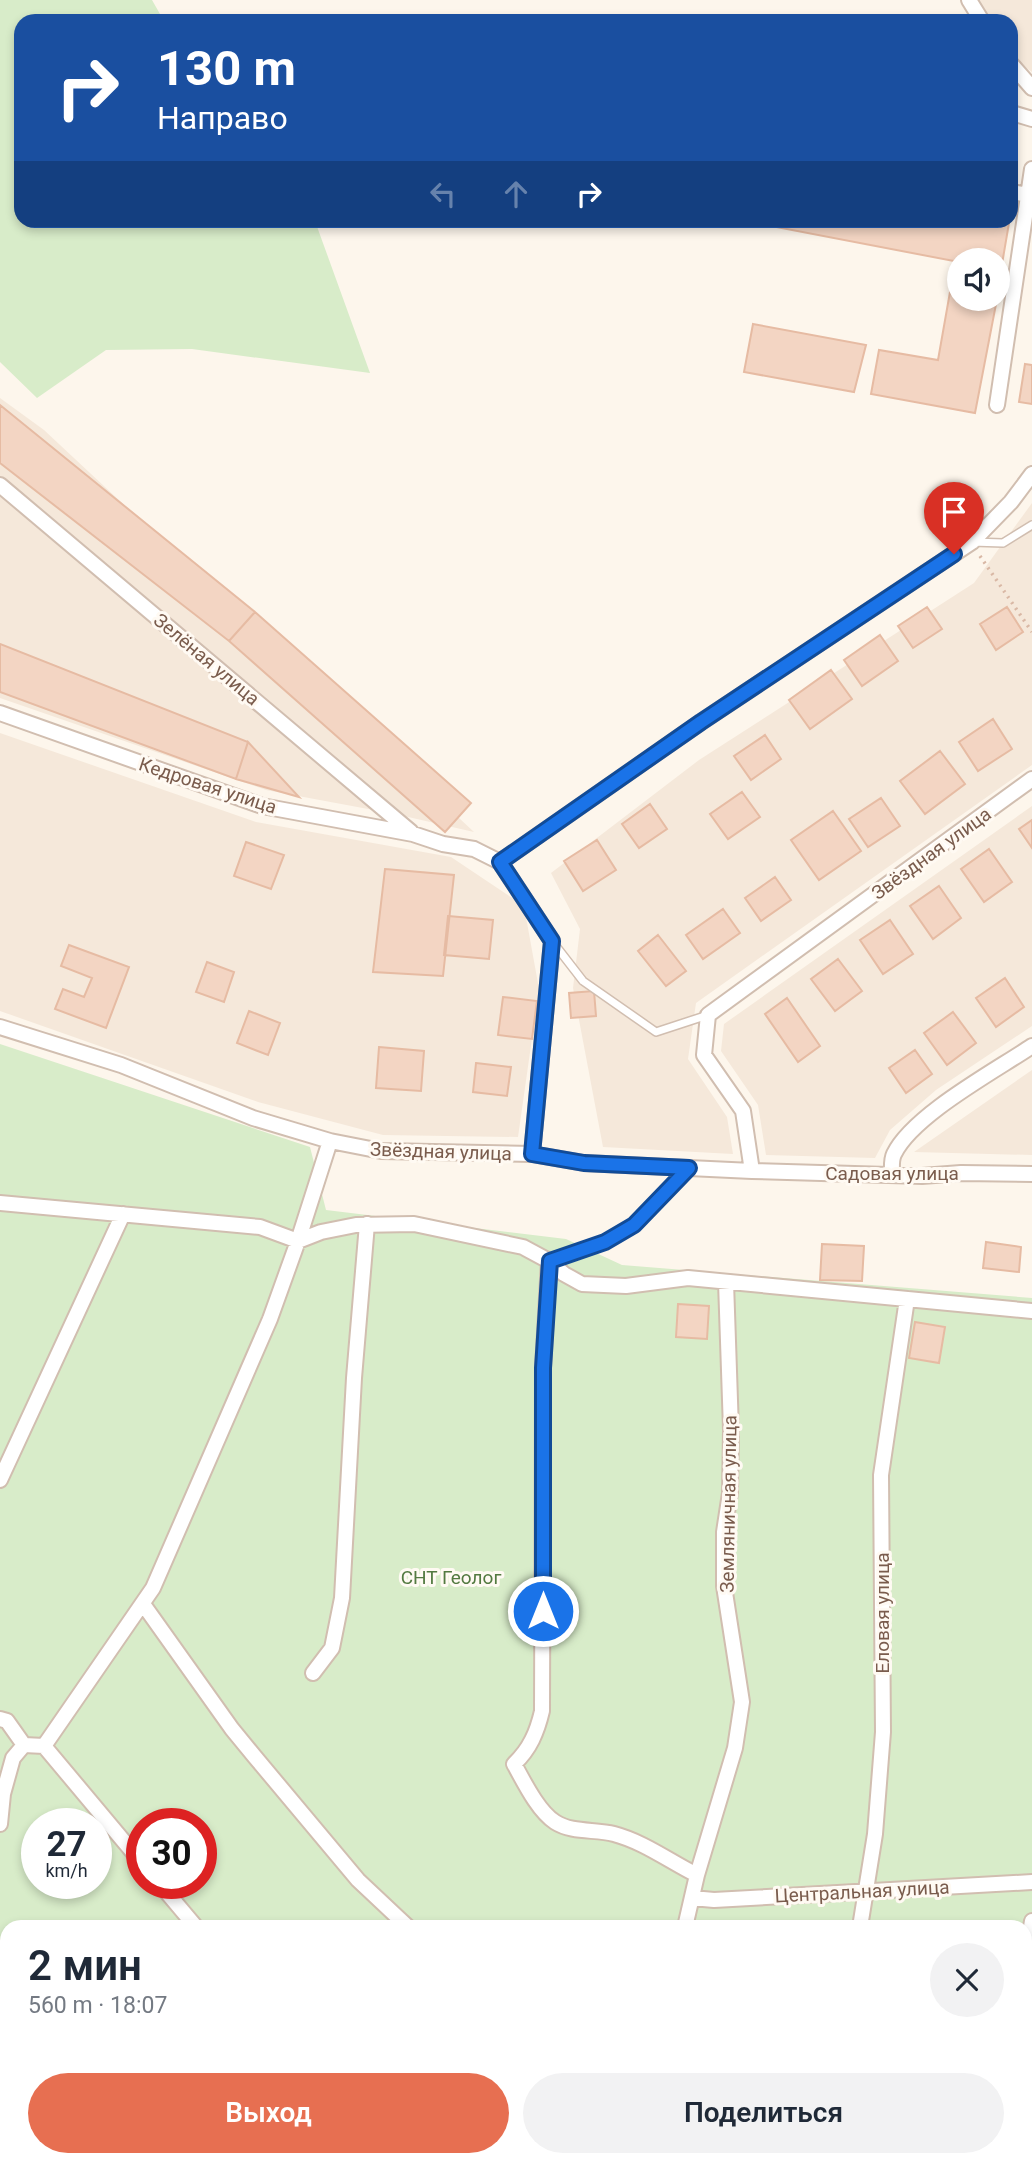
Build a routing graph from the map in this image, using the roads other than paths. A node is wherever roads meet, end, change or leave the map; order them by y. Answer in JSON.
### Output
{"nodes":[{"id":1,"x":1018,"y":72,"type":"edge"},
{"id":2,"x":1032,"y":88,"type":"edge"},
{"id":3,"x":1032,"y":169,"type":"edge"},
{"id":4,"x":1018,"y":193,"type":"edge"},
{"id":5,"x":1028,"y":195,"type":"junction"},
{"id":6,"x":997,"y":405,"type":"dead end"},
{"id":7,"x":1032,"y":474,"type":"edge"},
{"id":8,"x":0,"y":485,"type":"edge"},
{"id":9,"x":1032,"y":525,"type":"edge"},
{"id":10,"x":972,"y":542,"type":"junction"},
{"id":11,"x":0,"y":713,"type":"edge"},
{"id":12,"x":1032,"y":779,"type":"edge"},
{"id":13,"x":413,"y":834,"type":"junction"},
{"id":14,"x":500,"y":862,"type":"junction"},
{"id":15,"x":552,"y":941,"type":"junction"},
{"id":16,"x":708,"y":1015,"type":"junction"},
{"id":17,"x":0,"y":1027,"type":"edge"},
{"id":18,"x":1032,"y":1046,"type":"edge"},
{"id":19,"x":330,"y":1141,"type":"junction"},
{"id":20,"x":532,"y":1154,"type":"junction"},
{"id":21,"x":689,"y":1168,"type":"junction"},
{"id":22,"x":752,"y":1171,"type":"junction"},
{"id":23,"x":1032,"y":1174,"type":"edge"},
{"id":24,"x":892,"y":1175,"type":"junction"},
{"id":25,"x":0,"y":1203,"type":"edge"},
{"id":26,"x":123,"y":1214,"type":"junction"},
{"id":27,"x":367,"y":1224,"type":"junction"},
{"id":28,"x":298,"y":1241,"type":"junction"},
{"id":29,"x":550,"y":1261,"type":"junction"},
{"id":30,"x":726,"y":1282,"type":"junction"},
{"id":31,"x":907,"y":1299,"type":"junction"},
{"id":32,"x":1032,"y":1311,"type":"edge"},
{"id":33,"x":0,"y":1480,"type":"edge"},
{"id":34,"x":143,"y":1604,"type":"junction"},
{"id":35,"x":313,"y":1673,"type":"dead end"},
{"id":36,"x":2,"y":1718,"type":"edge"},
{"id":37,"x":24,"y":1745,"type":"junction"},
{"id":38,"x":44,"y":1746,"type":"junction"},
{"id":39,"x":0,"y":1824,"type":"edge"},
{"id":40,"x":126,"y":1844,"type":"edge"},
{"id":41,"x":697,"y":1875,"type":"junction"},
{"id":42,"x":1032,"y":1882,"type":"edge"},
{"id":43,"x":866,"y":1891,"type":"junction"},
{"id":44,"x":692,"y":1898,"type":"junction"},
{"id":45,"x":172,"y":1899,"type":"edge"},
{"id":46,"x":189,"y":1920,"type":"edge"},
{"id":47,"x":401,"y":1920,"type":"edge"},
{"id":48,"x":687,"y":1920,"type":"edge"},
{"id":49,"x":861,"y":1920,"type":"edge"}],
"edges":[{"from":1,"to":2,"type":"street"},
{"from":3,"to":5,"type":"street"},
{"from":4,"to":5,"type":"street"},
{"from":5,"to":6,"type":"street"},
{"from":7,"to":10,"type":"street"},
{"from":8,"to":13,"type":"street","name":"Зелёная улица"},
{"from":9,"to":10,"type":"lane"},
{"from":10,"to":14,"type":"street"},
{"from":11,"to":13,"type":"street","name":"Кедровая улица"},
{"from":12,"to":16,"type":"street","name":"Звёздная улица"},
{"from":13,"to":14,"type":"street","name":"Кедровая улица"},
{"from":14,"to":15,"type":"street"},
{"from":15,"to":16,"type":"lane"},
{"from":15,"to":20,"type":"street"},
{"from":16,"to":22,"type":"street"},
{"from":17,"to":19,"type":"street","name":"Звёздная улица"},
{"from":18,"to":24,"type":"street"},
{"from":19,"to":20,"type":"street","name":"Звёздная улица"},
{"from":19,"to":28,"type":"street"},
{"from":20,"to":21,"type":"street","name":"Звёздная улица"},
{"from":21,"to":22,"type":"street","name":"Звёздная улица"},
{"from":21,"to":29,"type":"lane"},
{"from":22,"to":24,"type":"street","name":"Садовая улица"},
{"from":23,"to":24,"type":"street","name":"Садовая улица"},
{"from":25,"to":26,"type":"street"},
{"from":26,"to":28,"type":"street"},
{"from":26,"to":33,"type":"street"},
{"from":27,"to":28,"type":"street"},
{"from":27,"to":29,"type":"street"},
{"from":27,"to":35,"type":"street"},
{"from":28,"to":34,"type":"street"},
{"from":29,"to":30,"type":"street"},
{"from":29,"to":41,"type":"street"},
{"from":30,"to":31,"type":"street"},
{"from":30,"to":41,"type":"street","name":"Земляничная улица"},
{"from":31,"to":32,"type":"street"},
{"from":31,"to":43,"type":"street","name":"Еловая улица"},
{"from":34,"to":38,"type":"street"},
{"from":34,"to":47,"type":"street"},
{"from":36,"to":37,"type":"street"},
{"from":37,"to":38,"type":"street"},
{"from":37,"to":39,"type":"street"},
{"from":38,"to":40,"type":"street"},
{"from":41,"to":44,"type":"street","name":"Земляничная улица"},
{"from":42,"to":43,"type":"street","name":"Центральная улица"},
{"from":43,"to":44,"type":"street","name":"Центральная улица"},
{"from":43,"to":49,"type":"street","name":"Еловая улица"},
{"from":44,"to":48,"type":"street","name":"Земляничная улица"},
{"from":45,"to":46,"type":"street"}]}
